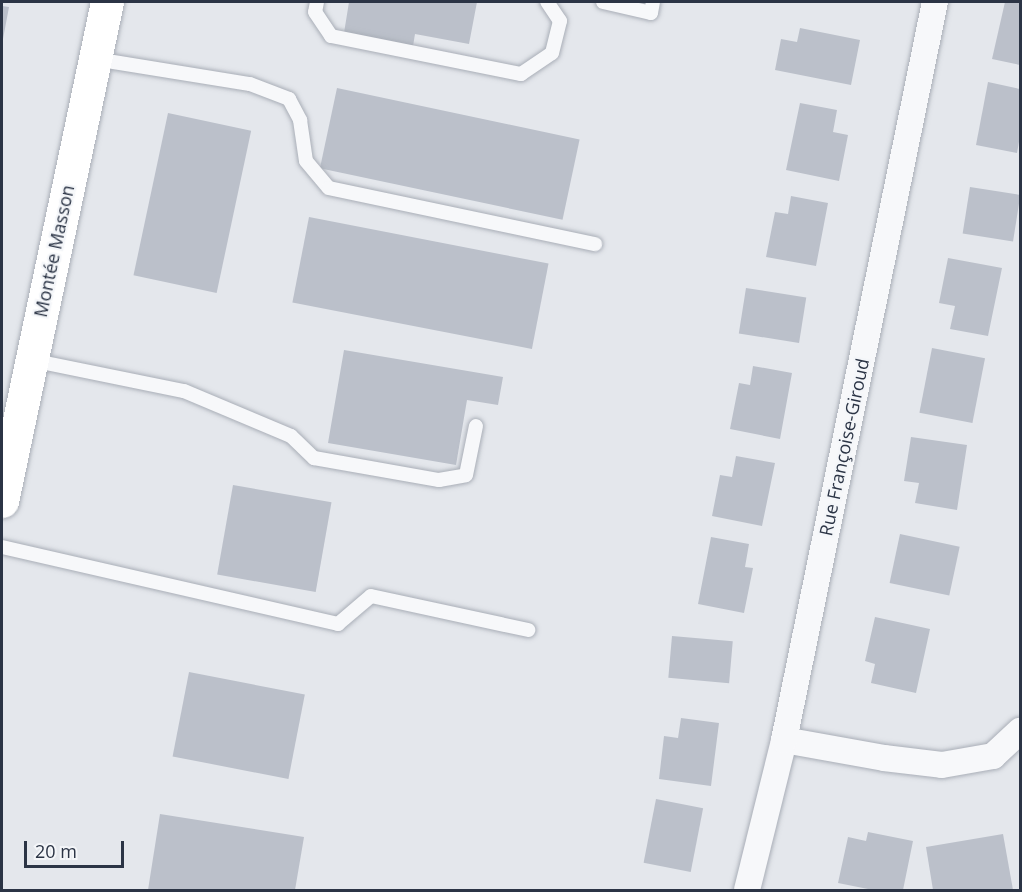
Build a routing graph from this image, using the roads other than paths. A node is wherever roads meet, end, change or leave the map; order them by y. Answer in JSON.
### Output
{"nodes":[{"id":1,"x":107,"y":2,"type":"edge"},
{"id":2,"x":317,"y":2,"type":"edge"},
{"id":3,"x":547,"y":2,"type":"edge"},
{"id":4,"x":603,"y":2,"type":"edge"},
{"id":5,"x":653,"y":2,"type":"edge"},
{"id":6,"x":935,"y":2,"type":"edge"},
{"id":7,"x":95,"y":59,"type":"junction"},
{"id":8,"x":595,"y":244,"type":"dead end"},
{"id":9,"x":31,"y":360,"type":"junction"},
{"id":10,"x":476,"y":426,"type":"dead end"},
{"id":11,"x":2,"y":501,"type":"edge"},
{"id":12,"x":2,"y":547,"type":"edge"},
{"id":13,"x":528,"y":630,"type":"dead end"},
{"id":14,"x":1020,"y":731,"type":"edge"},
{"id":15,"x":784,"y":740,"type":"junction"},
{"id":16,"x":747,"y":891,"type":"edge"}],
"edges":[{"from":1,"to":7,"type":"main road","name":"Montée Masson"},
{"from":2,"to":3,"type":"lane"},
{"from":4,"to":5,"type":"lane"},
{"from":6,"to":15,"type":"street","name":"Rue Françoise-Giroud"},
{"from":7,"to":8,"type":"lane"},
{"from":7,"to":9,"type":"main road","name":"Montée Masson"},
{"from":9,"to":10,"type":"lane"},
{"from":9,"to":11,"type":"main road","name":"Montée Masson"},
{"from":12,"to":13,"type":"lane"},
{"from":14,"to":15,"type":"street"},
{"from":15,"to":16,"type":"street","name":"Rue Françoise-Giroud"}]}
